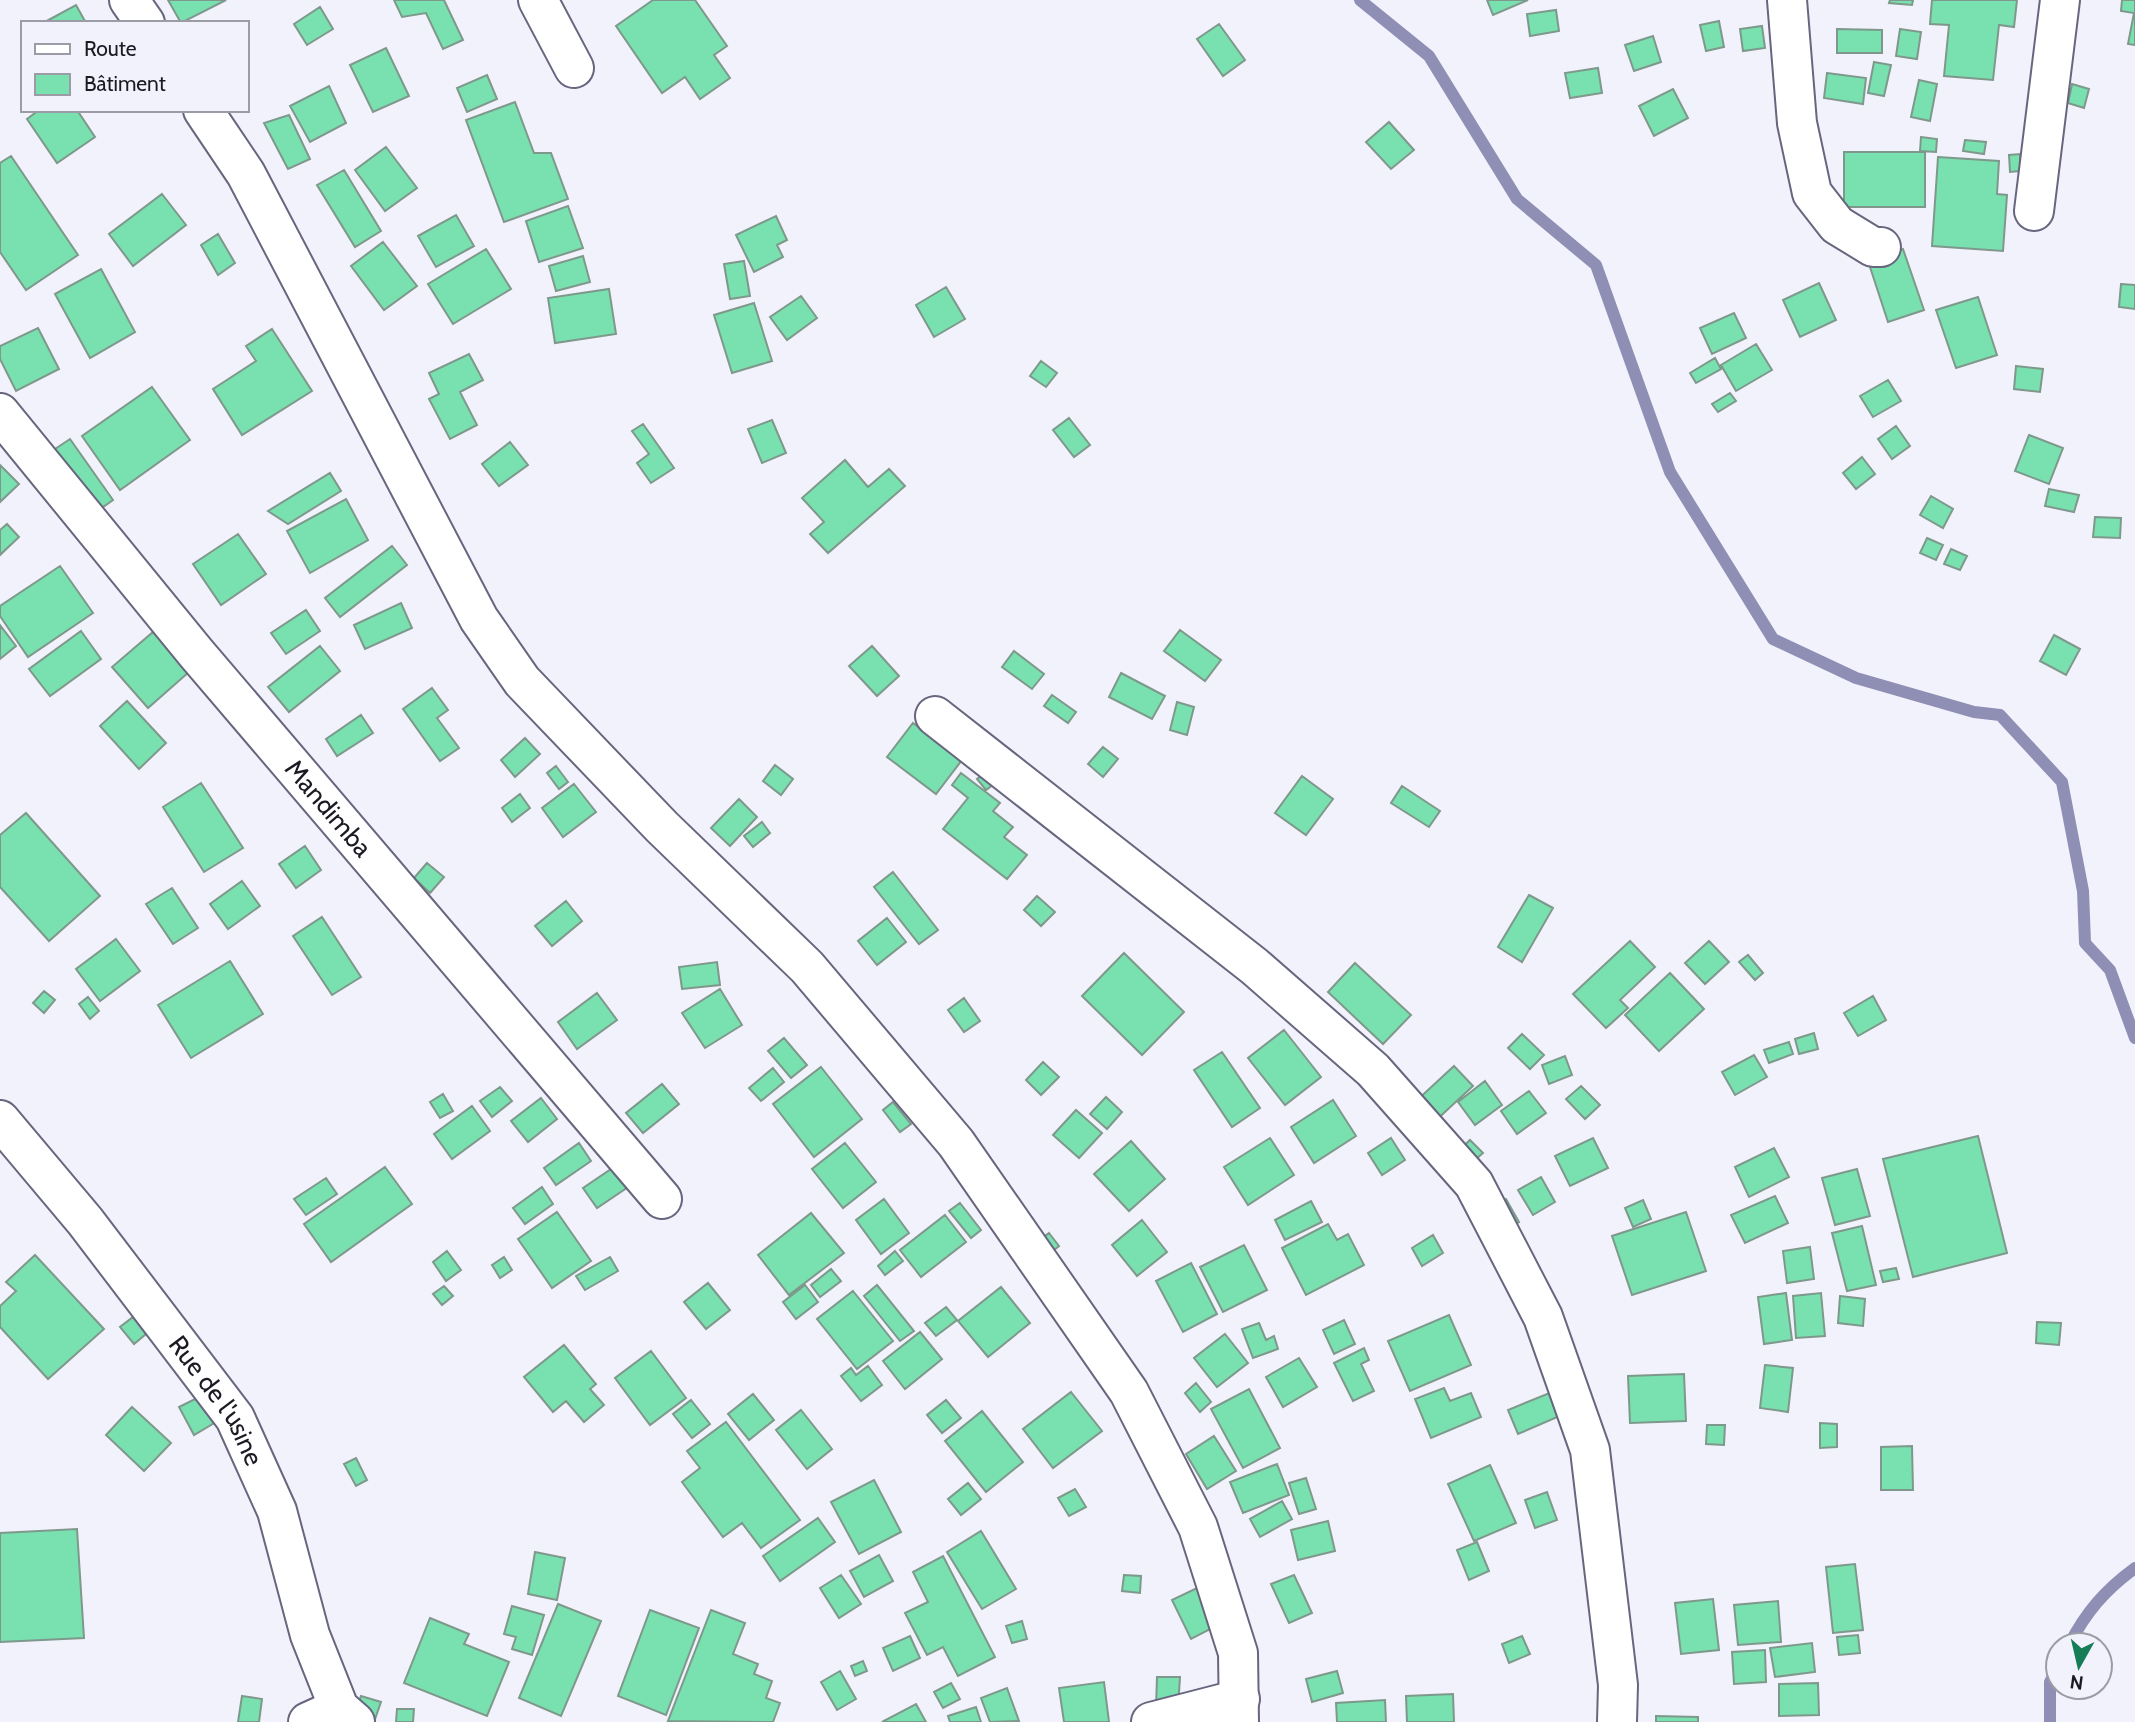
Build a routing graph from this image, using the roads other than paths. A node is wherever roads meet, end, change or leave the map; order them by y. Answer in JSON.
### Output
{"nodes":[{"id":1,"x":129,"y":0,"type":"edge"},
{"id":2,"x":538,"y":0,"type":"edge"},
{"id":3,"x":1787,"y":0,"type":"edge"},
{"id":4,"x":2060,"y":0,"type":"edge"},
{"id":5,"x":144,"y":21,"type":"edge"},
{"id":6,"x":574,"y":68,"type":"dead end"},
{"id":7,"x":204,"y":112,"type":"edge"},
{"id":8,"x":2034,"y":211,"type":"dead end"},
{"id":9,"x":1881,"y":247,"type":"dead end"},
{"id":10,"x":0,"y":413,"type":"edge"},
{"id":11,"x":935,"y":716,"type":"dead end"},
{"id":12,"x":0,"y":1120,"type":"edge"},
{"id":13,"x":662,"y":1199,"type":"dead end"},
{"id":14,"x":1239,"y":1710,"type":"edge"},
{"id":15,"x":334,"y":1717,"type":"edge"},
{"id":16,"x":1151,"y":1722,"type":"edge"},
{"id":17,"x":1617,"y":1722,"type":"edge"}],
"edges":[{"from":1,"to":5,"type":"street"},
{"from":2,"to":6,"type":"street"},
{"from":3,"to":9,"type":"street"},
{"from":4,"to":8,"type":"street"},
{"from":7,"to":14,"type":"street"},
{"from":10,"to":13,"type":"street","name":"Mandimba"},
{"from":11,"to":17,"type":"street"},
{"from":12,"to":15,"type":"street","name":"Rue de l'usine"},
{"from":14,"to":16,"type":"street"}]}
